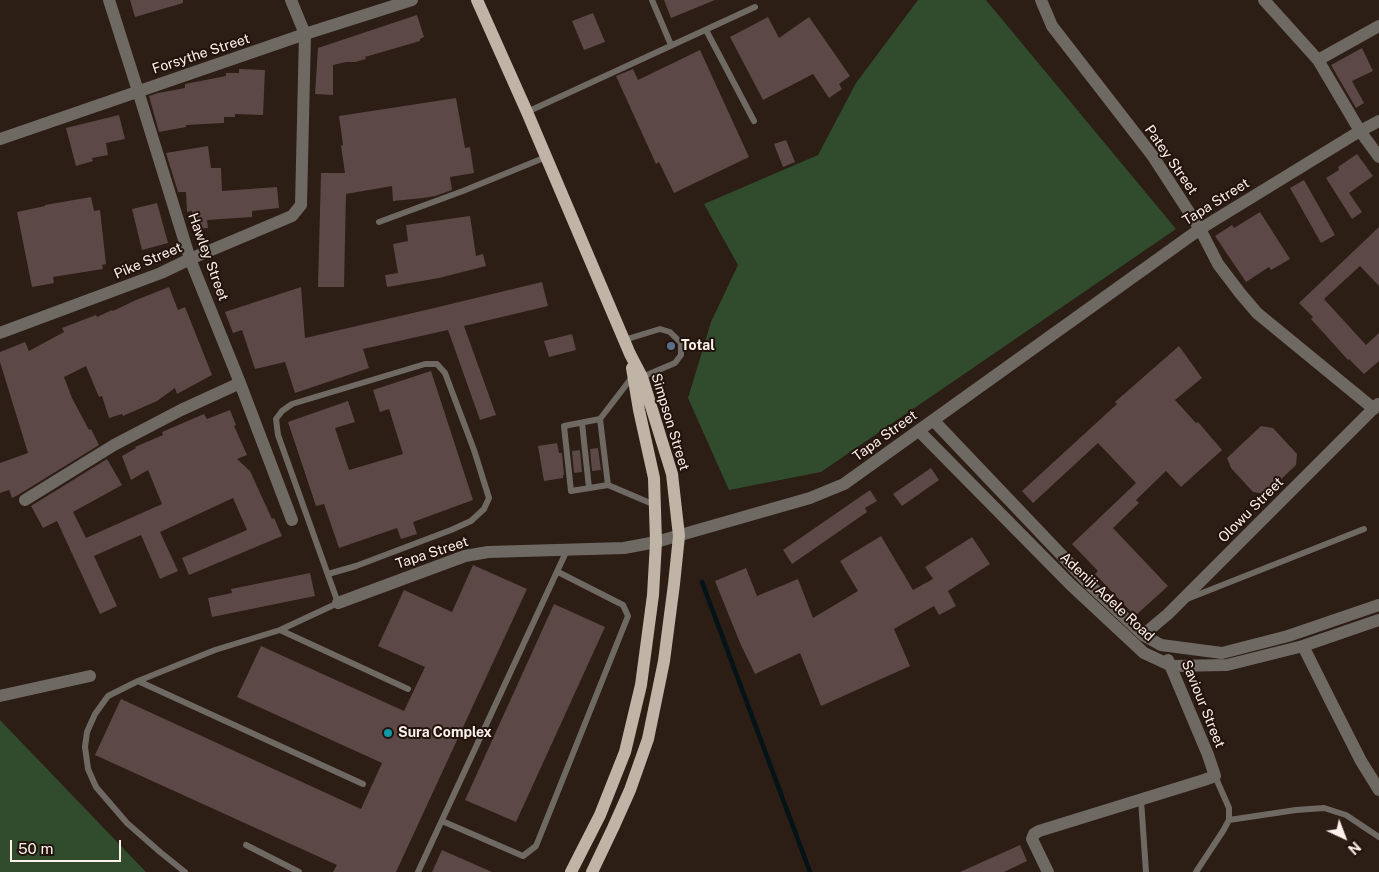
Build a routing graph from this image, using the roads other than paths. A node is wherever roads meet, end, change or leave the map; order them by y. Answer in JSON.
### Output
{"nodes":[{"id":1,"x":109,"y":0,"type":"edge"},
{"id":2,"x":291,"y":0,"type":"edge"},
{"id":3,"x":412,"y":0,"type":"edge"},
{"id":4,"x":476,"y":0,"type":"edge"},
{"id":5,"x":652,"y":0,"type":"edge"},
{"id":6,"x":1041,"y":0,"type":"edge"},
{"id":7,"x":1264,"y":0,"type":"edge"},
{"id":8,"x":755,"y":7,"type":"dead end"},
{"id":9,"x":1379,"y":26,"type":"edge"},
{"id":10,"x":706,"y":30,"type":"junction"},
{"id":11,"x":305,"y":34,"type":"junction"},
{"id":12,"x":671,"y":46,"type":"junction"},
{"id":13,"x":1318,"y":60,"type":"junction"},
{"id":14,"x":138,"y":91,"type":"junction"},
{"id":15,"x":527,"y":112,"type":"junction"},
{"id":16,"x":754,"y":121,"type":"dead end"},
{"id":17,"x":1379,"y":121,"type":"edge"},
{"id":18,"x":1360,"y":131,"type":"junction"},
{"id":19,"x":0,"y":139,"type":"edge"},
{"id":20,"x":546,"y":157,"type":"junction"},
{"id":21,"x":1379,"y":157,"type":"edge"},
{"id":22,"x":379,"y":222,"type":"dead end"},
{"id":23,"x":1200,"y":229,"type":"junction"},
{"id":24,"x":190,"y":260,"type":"junction"},
{"id":25,"x":0,"y":333,"type":"edge"},
{"id":26,"x":624,"y":340,"type":"junction"},
{"id":27,"x":637,"y":376,"type":"junction"},
{"id":28,"x":240,"y":384,"type":"junction"},
{"id":29,"x":1376,"y":406,"type":"edge"},
{"id":30,"x":600,"y":419,"type":"junction"},
{"id":31,"x":933,"y":420,"type":"junction"},
{"id":32,"x":582,"y":422,"type":"junction"},
{"id":33,"x":919,"y":431,"type":"junction"},
{"id":34,"x":608,"y":485,"type":"junction"},
{"id":35,"x":590,"y":488,"type":"junction"},
{"id":36,"x":26,"y":500,"type":"dead end"},
{"id":37,"x":655,"y":505,"type":"junction"},
{"id":38,"x":292,"y":520,"type":"dead end"},
{"id":39,"x":1364,"y":529,"type":"dead end"},
{"id":40,"x":679,"y":536,"type":"junction"},
{"id":41,"x":656,"y":542,"type":"junction"},
{"id":42,"x":567,"y":550,"type":"junction"},
{"id":43,"x":558,"y":572,"type":"junction"},
{"id":44,"x":328,"y":574,"type":"junction"},
{"id":45,"x":1179,"y":602,"type":"junction"},
{"id":46,"x":338,"y":603,"type":"junction"},
{"id":47,"x":1379,"y":605,"type":"edge"},
{"id":48,"x":1379,"y":620,"type":"edge"},
{"id":49,"x":280,"y":630,"type":"junction"},
{"id":50,"x":1143,"y":635,"type":"junction"},
{"id":51,"x":1161,"y":645,"type":"junction"},
{"id":52,"x":1303,"y":646,"type":"junction"},
{"id":53,"x":1172,"y":666,"type":"junction"},
{"id":54,"x":90,"y":676,"type":"dead end"},
{"id":55,"x":138,"y":681,"type":"junction"},
{"id":56,"x":408,"y":688,"type":"dead end"},
{"id":57,"x":0,"y":696,"type":"edge"},
{"id":58,"x":1215,"y":776,"type":"junction"},
{"id":59,"x":363,"y":784,"type":"dead end"},
{"id":60,"x":1379,"y":790,"type":"edge"},
{"id":61,"x":1141,"y":800,"type":"junction"},
{"id":62,"x":1229,"y":820,"type":"junction"},
{"id":63,"x":442,"y":821,"type":"junction"},
{"id":64,"x":1379,"y":837,"type":"edge"},
{"id":65,"x":246,"y":845,"type":"dead end"},
{"id":66,"x":185,"y":872,"type":"edge"},
{"id":67,"x":300,"y":872,"type":"edge"},
{"id":68,"x":418,"y":872,"type":"edge"},
{"id":69,"x":571,"y":872,"type":"edge"},
{"id":70,"x":592,"y":872,"type":"edge"},
{"id":71,"x":1048,"y":872,"type":"edge"},
{"id":72,"x":1146,"y":872,"type":"edge"},
{"id":73,"x":1196,"y":872,"type":"edge"}],
"edges":[{"from":1,"to":14,"type":"street","name":"Hawley Street"},
{"from":2,"to":11,"type":"street"},
{"from":3,"to":11,"type":"street","name":"Forsythe Street"},
{"from":4,"to":15,"type":"main road"},
{"from":5,"to":12,"type":"lane"},
{"from":6,"to":23,"type":"street","name":"Patey Street"},
{"from":7,"to":13,"type":"street"},
{"from":8,"to":10,"type":"lane"},
{"from":9,"to":13,"type":"street"},
{"from":10,"to":12,"type":"lane"},
{"from":10,"to":16,"type":"lane"},
{"from":11,"to":14,"type":"street","name":"Forsythe Street"},
{"from":11,"to":24,"type":"street","name":"Pike Street"},
{"from":12,"to":15,"type":"lane"},
{"from":13,"to":18,"type":"street"},
{"from":14,"to":19,"type":"street","name":"Forsythe Street"},
{"from":14,"to":24,"type":"street","name":"Hawley Street"},
{"from":15,"to":20,"type":"main road"},
{"from":17,"to":18,"type":"street","name":"Tapa Street"},
{"from":18,"to":21,"type":"street"},
{"from":18,"to":23,"type":"street","name":"Tapa Street"},
{"from":20,"to":22,"type":"lane"},
{"from":20,"to":26,"type":"main road"},
{"from":23,"to":29,"type":"street","name":"Patey Street"},
{"from":23,"to":31,"type":"street","name":"Tapa Street"},
{"from":24,"to":25,"type":"street","name":"Pike Street"},
{"from":24,"to":28,"type":"street","name":"Hawley Street"},
{"from":26,"to":27,"type":"main road"},
{"from":26,"to":27,"type":"lane"},
{"from":27,"to":30,"type":"lane"},
{"from":27,"to":37,"type":"main road"},
{"from":27,"to":40,"type":"main road","name":"Simpson Street"},
{"from":28,"to":36,"type":"street"},
{"from":28,"to":38,"type":"street","name":"Hawley Street"},
{"from":29,"to":45,"type":"street","name":"Olowu Street"},
{"from":30,"to":32,"type":"lane"},
{"from":30,"to":34,"type":"lane"},
{"from":31,"to":33,"type":"street","name":"Tapa Street"},
{"from":31,"to":50,"type":"street","name":"Adeniji Adele Road"},
{"from":32,"to":35,"type":"lane"},
{"from":32,"to":35,"type":"lane"},
{"from":33,"to":40,"type":"street","name":"Tapa Street"},
{"from":33,"to":53,"type":"street","name":"Adeniji Adele Road"},
{"from":34,"to":35,"type":"lane"},
{"from":34,"to":37,"type":"lane"},
{"from":37,"to":41,"type":"main road"},
{"from":39,"to":45,"type":"lane"},
{"from":40,"to":41,"type":"street","name":"Tapa Street"},
{"from":40,"to":70,"type":"main road","name":"Simpson Street"},
{"from":41,"to":42,"type":"street","name":"Tapa Street"},
{"from":41,"to":69,"type":"main road"},
{"from":42,"to":43,"type":"lane"},
{"from":42,"to":46,"type":"street","name":"Tapa Street"},
{"from":43,"to":63,"type":"lane"},
{"from":43,"to":63,"type":"lane"},
{"from":44,"to":44,"type":"lane"},
{"from":44,"to":46,"type":"lane"},
{"from":45,"to":50,"type":"street","name":"Olowu Street"},
{"from":46,"to":49,"type":"lane"},
{"from":47,"to":51,"type":"street","name":"Adeniji Adele Road"},
{"from":48,"to":52,"type":"street","name":"Adeniji Adele Road"},
{"from":49,"to":55,"type":"lane"},
{"from":49,"to":56,"type":"lane"},
{"from":50,"to":51,"type":"street","name":"Adeniji Adele Road"},
{"from":51,"to":53,"type":"street","name":"Saviour Street"},
{"from":52,"to":53,"type":"street","name":"Adeniji Adele Road"},
{"from":52,"to":60,"type":"street"},
{"from":53,"to":58,"type":"street","name":"Saviour Street"},
{"from":54,"to":57,"type":"street"},
{"from":55,"to":59,"type":"lane"},
{"from":55,"to":66,"type":"lane"},
{"from":58,"to":61,"type":"street"},
{"from":58,"to":62,"type":"lane"},
{"from":61,"to":71,"type":"street"},
{"from":61,"to":72,"type":"lane"},
{"from":62,"to":64,"type":"lane"},
{"from":62,"to":73,"type":"lane"},
{"from":63,"to":68,"type":"lane"},
{"from":65,"to":67,"type":"lane"}]}
